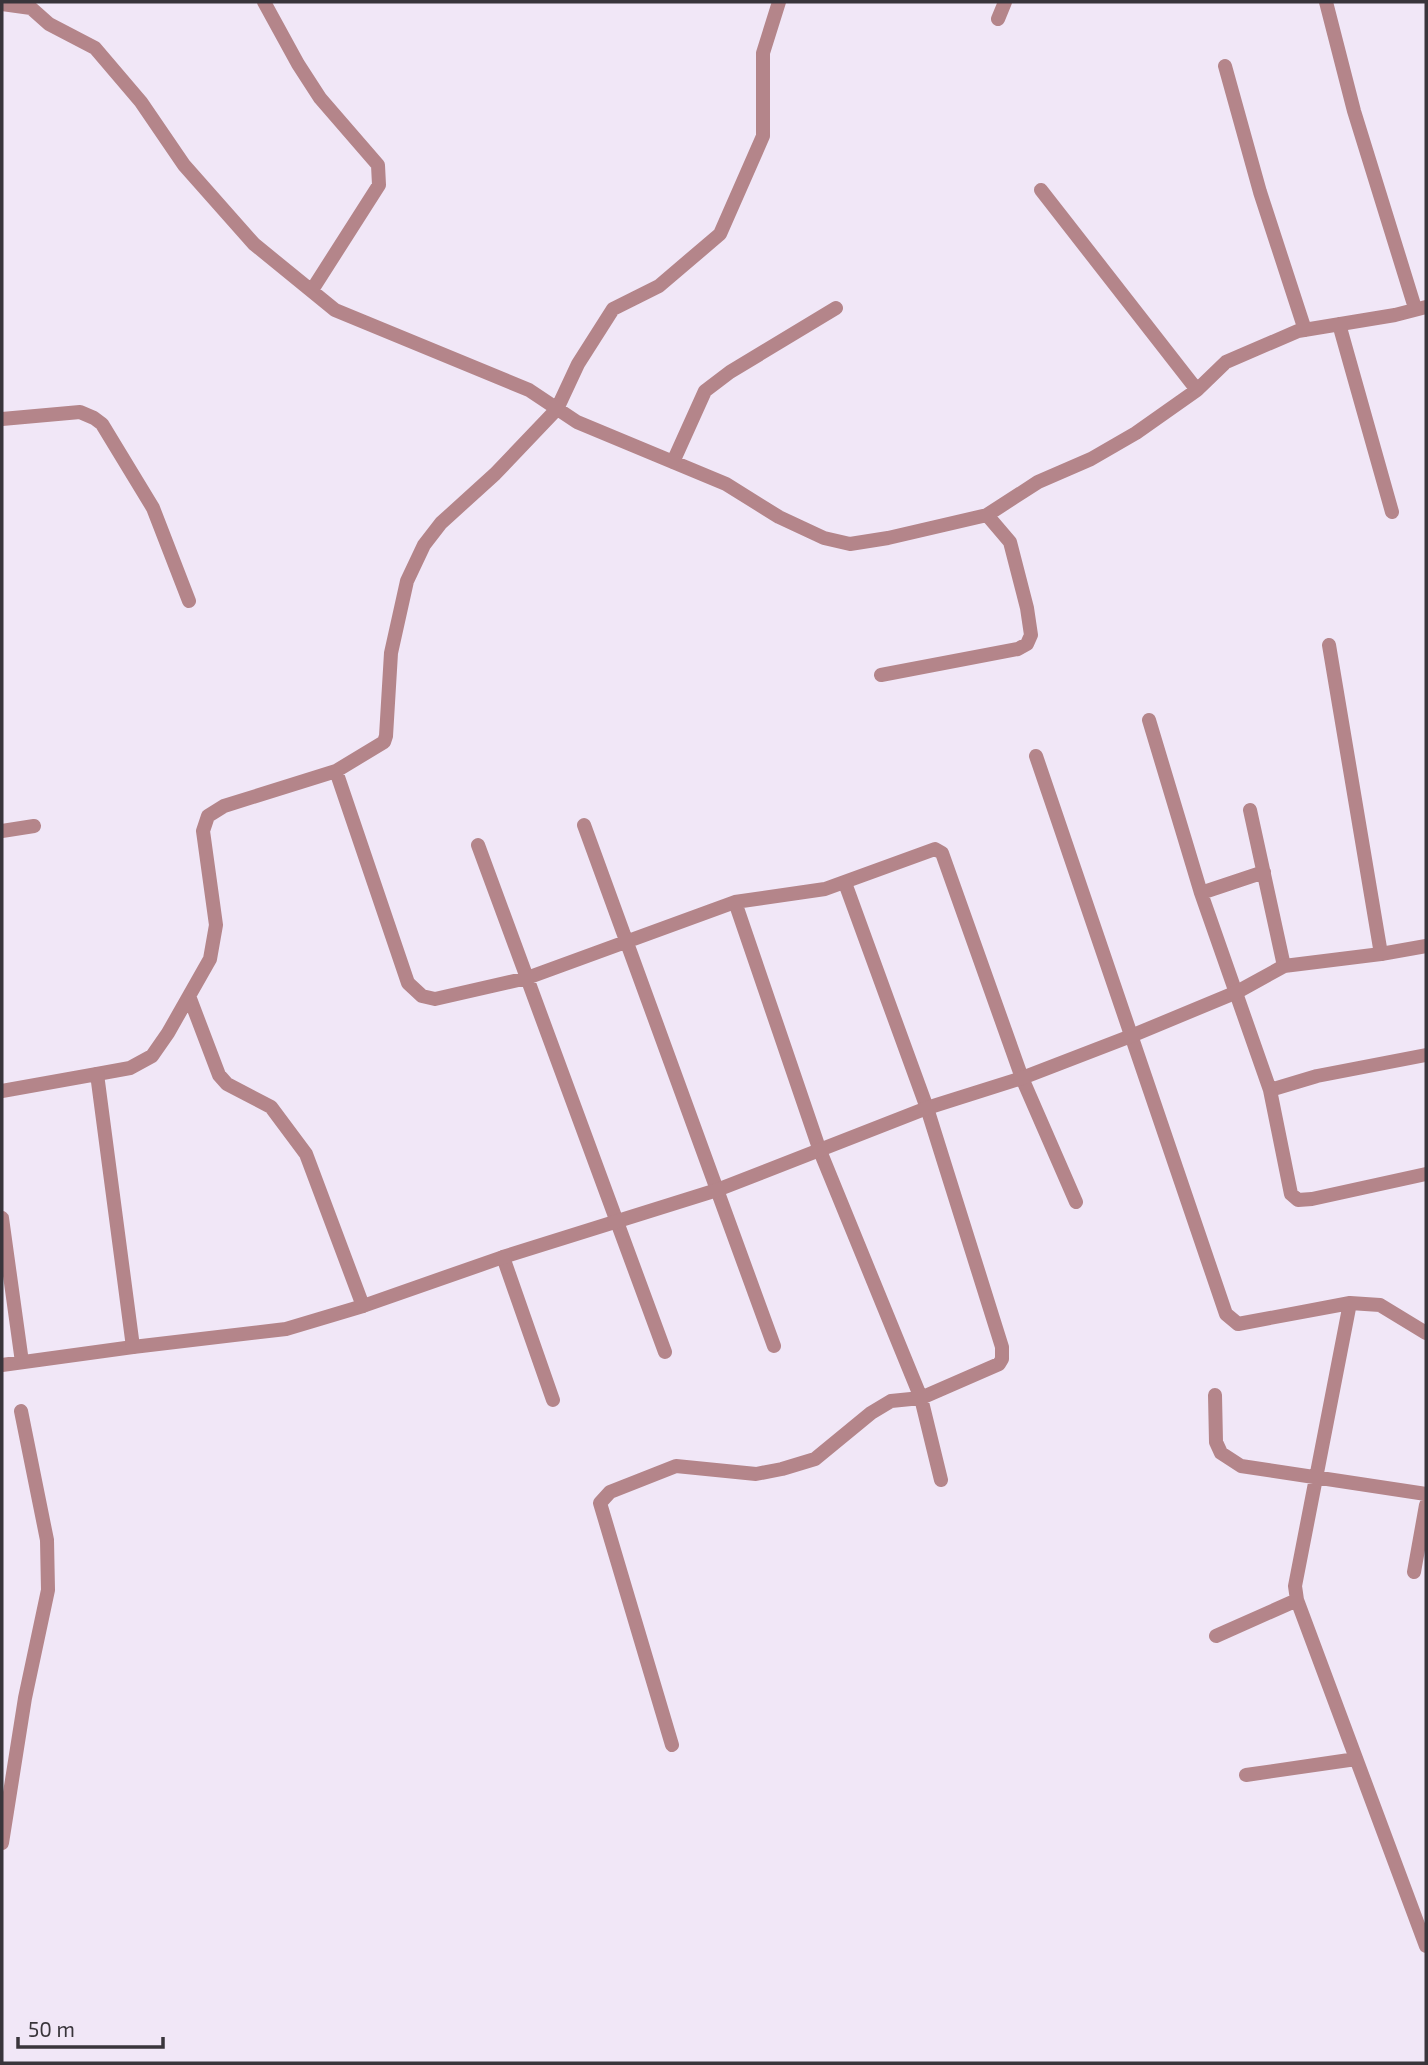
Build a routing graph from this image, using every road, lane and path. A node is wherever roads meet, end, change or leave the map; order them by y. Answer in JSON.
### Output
{"nodes":[{"id":1,"x":264,"y":2,"type":"edge"},
{"id":2,"x":779,"y":2,"type":"edge"},
{"id":3,"x":1004,"y":2,"type":"edge"},
{"id":4,"x":1326,"y":2,"type":"edge"},
{"id":5,"x":2,"y":4,"type":"edge"},
{"id":6,"x":998,"y":19,"type":"dead end"},
{"id":7,"x":1225,"y":66,"type":"dead end"},
{"id":8,"x":1041,"y":190,"type":"dead end"},
{"id":9,"x":312,"y":290,"type":"junction"},
{"id":10,"x":836,"y":308,"type":"dead end"},
{"id":11,"x":1421,"y":308,"type":"edge"},
{"id":12,"x":1339,"y":324,"type":"junction"},
{"id":13,"x":1305,"y":330,"type":"junction"},
{"id":14,"x":1197,"y":390,"type":"junction"},
{"id":15,"x":557,"y":409,"type":"junction"},
{"id":16,"x":2,"y":419,"type":"edge"},
{"id":17,"x":673,"y":462,"type":"junction"},
{"id":18,"x":1392,"y":512,"type":"dead end"},
{"id":19,"x":987,"y":515,"type":"junction"},
{"id":20,"x":190,"y":601,"type":"dead end"},
{"id":21,"x":1329,"y":645,"type":"dead end"},
{"id":22,"x":881,"y":675,"type":"dead end"},
{"id":23,"x":1149,"y":720,"type":"dead end"},
{"id":24,"x":1036,"y":756,"type":"dead end"},
{"id":25,"x":336,"y":771,"type":"junction"},
{"id":26,"x":1250,"y":810,"type":"dead end"},
{"id":27,"x":584,"y":825,"type":"dead end"},
{"id":28,"x":34,"y":826,"type":"dead end"},
{"id":29,"x":2,"y":831,"type":"edge"},
{"id":30,"x":478,"y":845,"type":"dead end"},
{"id":31,"x":1264,"y":872,"type":"junction"},
{"id":32,"x":845,"y":883,"type":"junction"},
{"id":33,"x":1201,"y":893,"type":"junction"},
{"id":34,"x":735,"y":902,"type":"junction"},
{"id":35,"x":628,"y":940,"type":"junction"},
{"id":36,"x":1426,"y":946,"type":"edge"},
{"id":37,"x":1381,"y":954,"type":"junction"},
{"id":38,"x":1284,"y":966,"type":"junction"},
{"id":39,"x":527,"y":978,"type":"junction"},
{"id":40,"x":1237,"y":992,"type":"junction"},
{"id":41,"x":189,"y":996,"type":"junction"},
{"id":42,"x":1131,"y":1036,"type":"junction"},
{"id":43,"x":1426,"y":1055,"type":"edge"},
{"id":44,"x":97,"y":1074,"type":"junction"},
{"id":45,"x":1022,"y":1078,"type":"junction"},
{"id":46,"x":1270,"y":1090,"type":"junction"},
{"id":47,"x":2,"y":1091,"type":"edge"},
{"id":48,"x":928,"y":1108,"type":"junction"},
{"id":49,"x":820,"y":1152,"type":"junction"},
{"id":50,"x":1426,"y":1174,"type":"edge"},
{"id":51,"x":717,"y":1190,"type":"junction"},
{"id":52,"x":1076,"y":1202,"type":"dead end"},
{"id":53,"x":2,"y":1218,"type":"edge"},
{"id":54,"x":617,"y":1221,"type":"junction"},
{"id":55,"x":503,"y":1257,"type":"junction"},
{"id":56,"x":1350,"y":1303,"type":"junction"},
{"id":57,"x":363,"y":1306,"type":"junction"},
{"id":58,"x":1426,"y":1334,"type":"edge"},
{"id":59,"x":774,"y":1346,"type":"dead end"},
{"id":60,"x":133,"y":1347,"type":"junction"},
{"id":61,"x":665,"y":1352,"type":"dead end"},
{"id":62,"x":22,"y":1362,"type":"junction"},
{"id":63,"x":2,"y":1365,"type":"edge"},
{"id":64,"x":1215,"y":1395,"type":"dead end"},
{"id":65,"x":921,"y":1398,"type":"junction"},
{"id":66,"x":553,"y":1400,"type":"dead end"},
{"id":67,"x":21,"y":1411,"type":"dead end"},
{"id":68,"x":1316,"y":1476,"type":"junction"},
{"id":69,"x":941,"y":1480,"type":"dead end"},
{"id":70,"x":1426,"y":1494,"type":"edge"},
{"id":71,"x":1426,"y":1504,"type":"edge"},
{"id":72,"x":1414,"y":1572,"type":"dead end"},
{"id":73,"x":1297,"y":1600,"type":"junction"},
{"id":74,"x":1216,"y":1636,"type":"dead end"},
{"id":75,"x":672,"y":1745,"type":"dead end"},
{"id":76,"x":1356,"y":1759,"type":"junction"},
{"id":77,"x":1246,"y":1774,"type":"dead end"},
{"id":78,"x":2,"y":1843,"type":"edge"},
{"id":79,"x":1426,"y":1946,"type":"edge"}],
"edges":[{"from":1,"to":9,"type":"street"},
{"from":2,"to":15,"type":"street"},
{"from":3,"to":6,"type":"street"},
{"from":4,"to":11,"type":"street"},
{"from":5,"to":9,"type":"street"},
{"from":7,"to":13,"type":"street"},
{"from":8,"to":14,"type":"street"},
{"from":9,"to":15,"type":"street"},
{"from":10,"to":17,"type":"street"},
{"from":11,"to":12,"type":"street"},
{"from":12,"to":13,"type":"street"},
{"from":12,"to":18,"type":"street"},
{"from":13,"to":14,"type":"street"},
{"from":14,"to":19,"type":"street"},
{"from":15,"to":17,"type":"street"},
{"from":15,"to":25,"type":"street"},
{"from":16,"to":20,"type":"street"},
{"from":17,"to":19,"type":"street"},
{"from":19,"to":22,"type":"street"},
{"from":21,"to":37,"type":"street"},
{"from":23,"to":33,"type":"street"},
{"from":24,"to":42,"type":"street"},
{"from":25,"to":39,"type":"street"},
{"from":25,"to":41,"type":"street"},
{"from":26,"to":31,"type":"street"},
{"from":27,"to":35,"type":"street"},
{"from":28,"to":29,"type":"street"},
{"from":30,"to":39,"type":"street"},
{"from":31,"to":33,"type":"street"},
{"from":31,"to":38,"type":"street"},
{"from":32,"to":34,"type":"street"},
{"from":32,"to":45,"type":"street"},
{"from":32,"to":48,"type":"street"},
{"from":33,"to":40,"type":"street"},
{"from":34,"to":35,"type":"street"},
{"from":34,"to":49,"type":"street"},
{"from":35,"to":39,"type":"street"},
{"from":35,"to":51,"type":"street"},
{"from":36,"to":37,"type":"street"},
{"from":37,"to":38,"type":"street"},
{"from":38,"to":40,"type":"street"},
{"from":39,"to":54,"type":"street"},
{"from":40,"to":42,"type":"street"},
{"from":40,"to":46,"type":"street"},
{"from":41,"to":44,"type":"street"},
{"from":41,"to":57,"type":"street"},
{"from":42,"to":45,"type":"street"},
{"from":42,"to":56,"type":"street"},
{"from":43,"to":46,"type":"street"},
{"from":44,"to":47,"type":"street"},
{"from":44,"to":60,"type":"street"},
{"from":45,"to":48,"type":"street"},
{"from":45,"to":52,"type":"street"},
{"from":46,"to":50,"type":"street"},
{"from":48,"to":49,"type":"street"},
{"from":48,"to":65,"type":"street"},
{"from":49,"to":51,"type":"street"},
{"from":49,"to":65,"type":"street"},
{"from":51,"to":54,"type":"street"},
{"from":51,"to":59,"type":"street"},
{"from":53,"to":62,"type":"street"},
{"from":54,"to":55,"type":"street"},
{"from":54,"to":61,"type":"street"},
{"from":55,"to":57,"type":"street"},
{"from":55,"to":66,"type":"street"},
{"from":56,"to":58,"type":"street"},
{"from":56,"to":68,"type":"street"},
{"from":57,"to":60,"type":"street"},
{"from":60,"to":62,"type":"street"},
{"from":62,"to":63,"type":"street"},
{"from":64,"to":68,"type":"street"},
{"from":65,"to":69,"type":"street"},
{"from":65,"to":75,"type":"street"},
{"from":67,"to":78,"type":"street"},
{"from":68,"to":70,"type":"street"},
{"from":68,"to":73,"type":"street"},
{"from":71,"to":72,"type":"street"},
{"from":73,"to":74,"type":"street"},
{"from":73,"to":76,"type":"street"},
{"from":76,"to":77,"type":"street"},
{"from":76,"to":79,"type":"street"}]}
